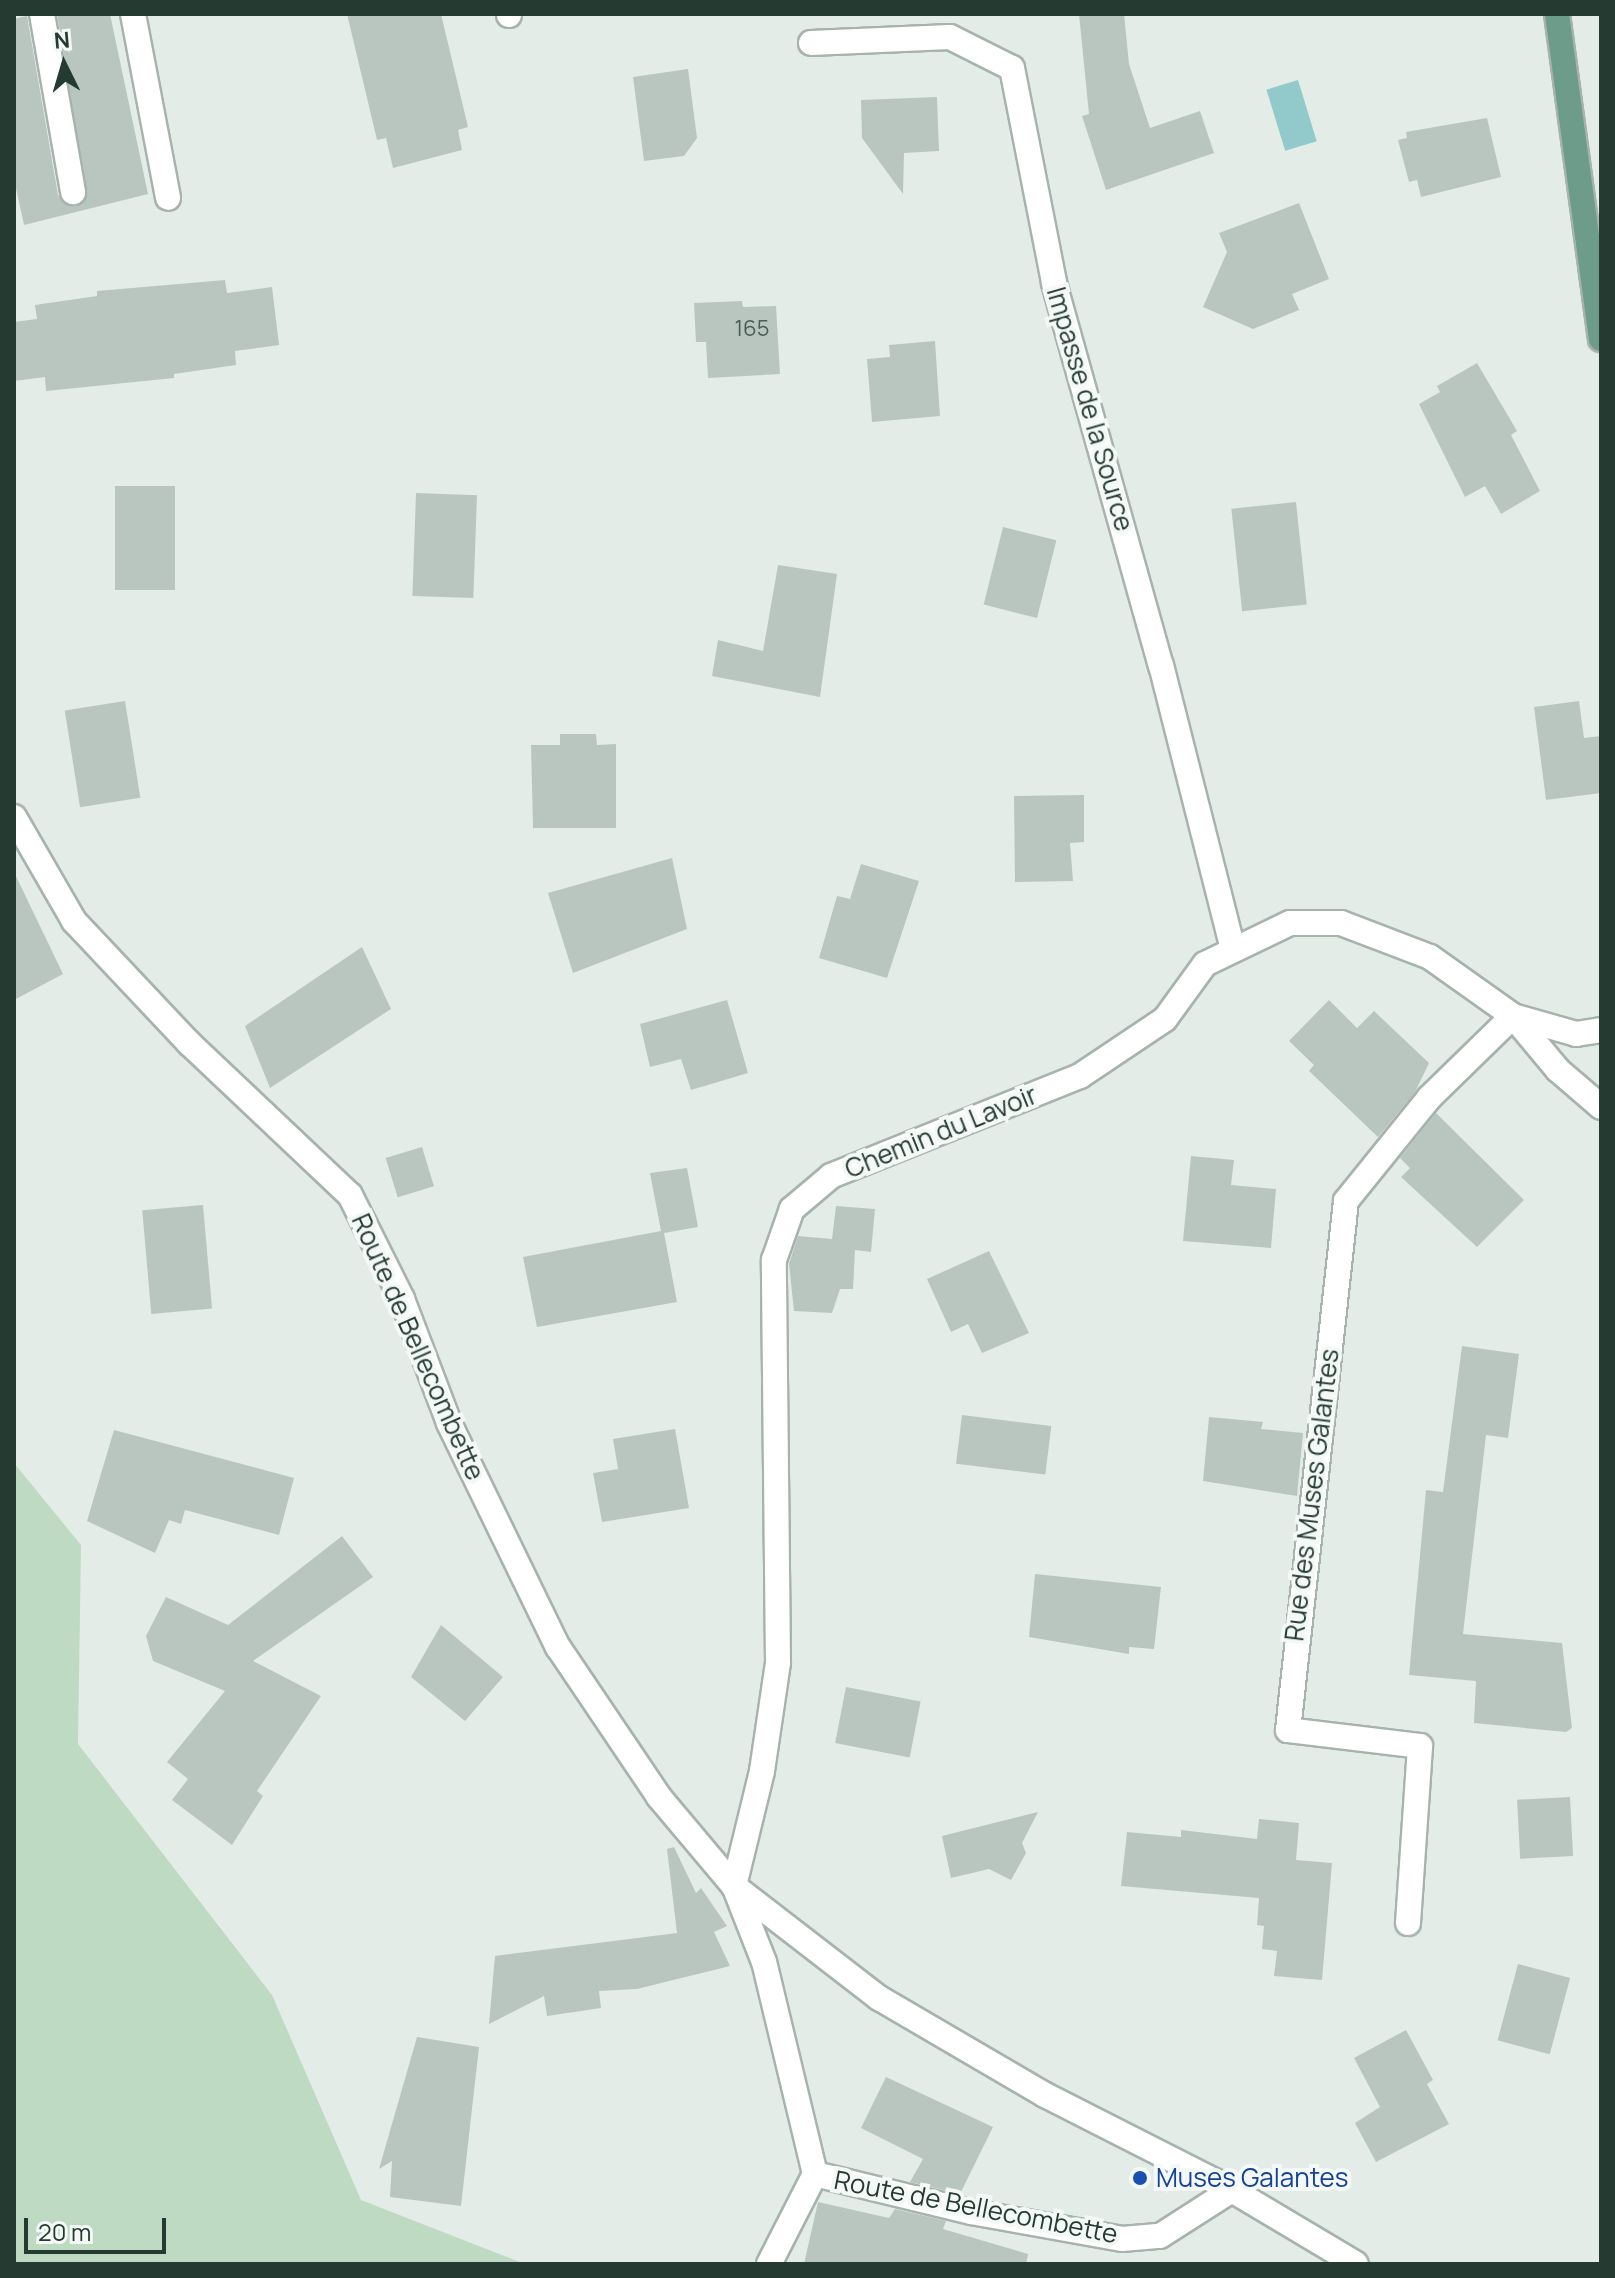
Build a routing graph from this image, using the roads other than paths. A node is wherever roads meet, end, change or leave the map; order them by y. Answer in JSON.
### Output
{"nodes":[{"id":1,"x":42,"y":14,"type":"edge"},
{"id":2,"x":133,"y":14,"type":"edge"},
{"id":3,"x":1557,"y":14,"type":"edge"},
{"id":4,"x":811,"y":43,"type":"dead end"},
{"id":5,"x":73,"y":192,"type":"dead end"},
{"id":6,"x":168,"y":198,"type":"dead end"},
{"id":7,"x":1601,"y":339,"type":"edge"},
{"id":8,"x":14,"y":817,"type":"edge"},
{"id":9,"x":1233,"y":949,"type":"junction"},
{"id":10,"x":1513,"y":1016,"type":"junction"},
{"id":11,"x":1601,"y":1030,"type":"edge"},
{"id":12,"x":1601,"y":1107,"type":"edge"},
{"id":13,"x":734,"y":1886,"type":"junction"},
{"id":14,"x":1408,"y":1923,"type":"dead end"},
{"id":15,"x":815,"y":2174,"type":"junction"},
{"id":16,"x":1232,"y":2190,"type":"junction"},
{"id":17,"x":769,"y":2264,"type":"edge"},
{"id":18,"x":1356,"y":2264,"type":"edge"}],
"edges":[{"from":1,"to":5,"type":"street"},
{"from":2,"to":6,"type":"street"},
{"from":3,"to":7,"type":"main road"},
{"from":4,"to":9,"type":"street","name":"Impasse de la Source"},
{"from":8,"to":13,"type":"street","name":"Route de Bellecombette"},
{"from":9,"to":10,"type":"street","name":"Chemin du Lavoir"},
{"from":9,"to":13,"type":"street","name":"Chemin du Lavoir"},
{"from":10,"to":11,"type":"street","name":"Chemin du Lavoir"},
{"from":10,"to":12,"type":"street","name":"Chemin du Lavoir"},
{"from":10,"to":14,"type":"street","name":"Rue des Muses Galantes"},
{"from":13,"to":15,"type":"street","name":"Route de Bellecombette"},
{"from":13,"to":16,"type":"street","name":"Route de Bellecombette"},
{"from":15,"to":16,"type":"street","name":"Route de Bellecombette"},
{"from":15,"to":17,"type":"street"},
{"from":16,"to":18,"type":"street","name":"Route de Bellecombette"}]}
